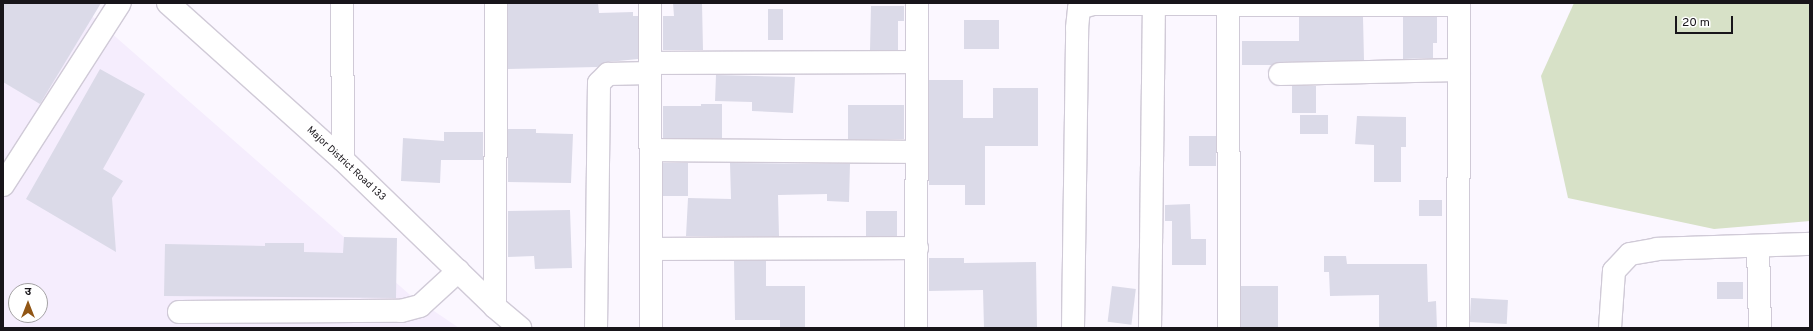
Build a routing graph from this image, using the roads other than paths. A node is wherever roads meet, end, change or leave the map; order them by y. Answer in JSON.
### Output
{"nodes":[{"id":1,"x":120,"y":3,"type":"edge"},
{"id":2,"x":168,"y":3,"type":"edge"},
{"id":3,"x":342,"y":3,"type":"edge"},
{"id":4,"x":496,"y":3,"type":"edge"},
{"id":5,"x":650,"y":3,"type":"edge"},
{"id":6,"x":917,"y":3,"type":"edge"},
{"id":7,"x":1154,"y":4,"type":"junction"},
{"id":8,"x":1228,"y":4,"type":"edge"},
{"id":9,"x":1459,"y":4,"type":"edge"},
{"id":10,"x":917,"y":62,"type":"junction"},
{"id":11,"x":650,"y":68,"type":"junction"},
{"id":12,"x":1458,"y":70,"type":"junction"},
{"id":13,"x":1280,"y":74,"type":"dead end"},
{"id":14,"x":650,"y":150,"type":"junction"},
{"id":15,"x":917,"y":152,"type":"junction"},
{"id":16,"x":343,"y":160,"type":"junction"},
{"id":17,"x":3,"y":185,"type":"edge"},
{"id":18,"x":1810,"y":244,"type":"edge"},
{"id":19,"x":1758,"y":246,"type":"junction"},
{"id":20,"x":917,"y":248,"type":"junction"},
{"id":21,"x":651,"y":249,"type":"junction"},
{"id":22,"x":458,"y":271,"type":"junction"},
{"id":23,"x":495,"y":307,"type":"junction"},
{"id":24,"x":179,"y":312,"type":"dead end"},
{"id":25,"x":520,"y":328,"type":"edge"},
{"id":26,"x":596,"y":328,"type":"edge"},
{"id":27,"x":651,"y":328,"type":"edge"},
{"id":28,"x":916,"y":328,"type":"edge"},
{"id":29,"x":1073,"y":328,"type":"edge"},
{"id":30,"x":1150,"y":328,"type":"edge"},
{"id":31,"x":1229,"y":328,"type":"edge"},
{"id":32,"x":1458,"y":328,"type":"edge"},
{"id":33,"x":1610,"y":328,"type":"edge"},
{"id":34,"x":1760,"y":328,"type":"edge"}],
"edges":[{"from":1,"to":17,"type":"street"},
{"from":2,"to":16,"type":"street","name":"Major District Road 133"},
{"from":3,"to":16,"type":"street"},
{"from":4,"to":23,"type":"street"},
{"from":5,"to":11,"type":"street"},
{"from":6,"to":10,"type":"street"},
{"from":7,"to":8,"type":"street"},
{"from":7,"to":29,"type":"street"},
{"from":7,"to":30,"type":"street"},
{"from":8,"to":9,"type":"street"},
{"from":8,"to":31,"type":"street"},
{"from":9,"to":12,"type":"street"},
{"from":10,"to":11,"type":"street"},
{"from":10,"to":15,"type":"street"},
{"from":11,"to":14,"type":"street"},
{"from":11,"to":26,"type":"street"},
{"from":12,"to":13,"type":"street"},
{"from":12,"to":32,"type":"street"},
{"from":14,"to":15,"type":"street"},
{"from":14,"to":21,"type":"street"},
{"from":15,"to":20,"type":"street"},
{"from":16,"to":22,"type":"street","name":"Major District Road 133"},
{"from":18,"to":19,"type":"street"},
{"from":19,"to":33,"type":"street"},
{"from":19,"to":34,"type":"street"},
{"from":20,"to":21,"type":"street"},
{"from":20,"to":28,"type":"street"},
{"from":21,"to":27,"type":"street"},
{"from":22,"to":23,"type":"street","name":"Major District Road 133"},
{"from":22,"to":24,"type":"street"},
{"from":23,"to":25,"type":"street","name":"Major District Road 133"}]}
